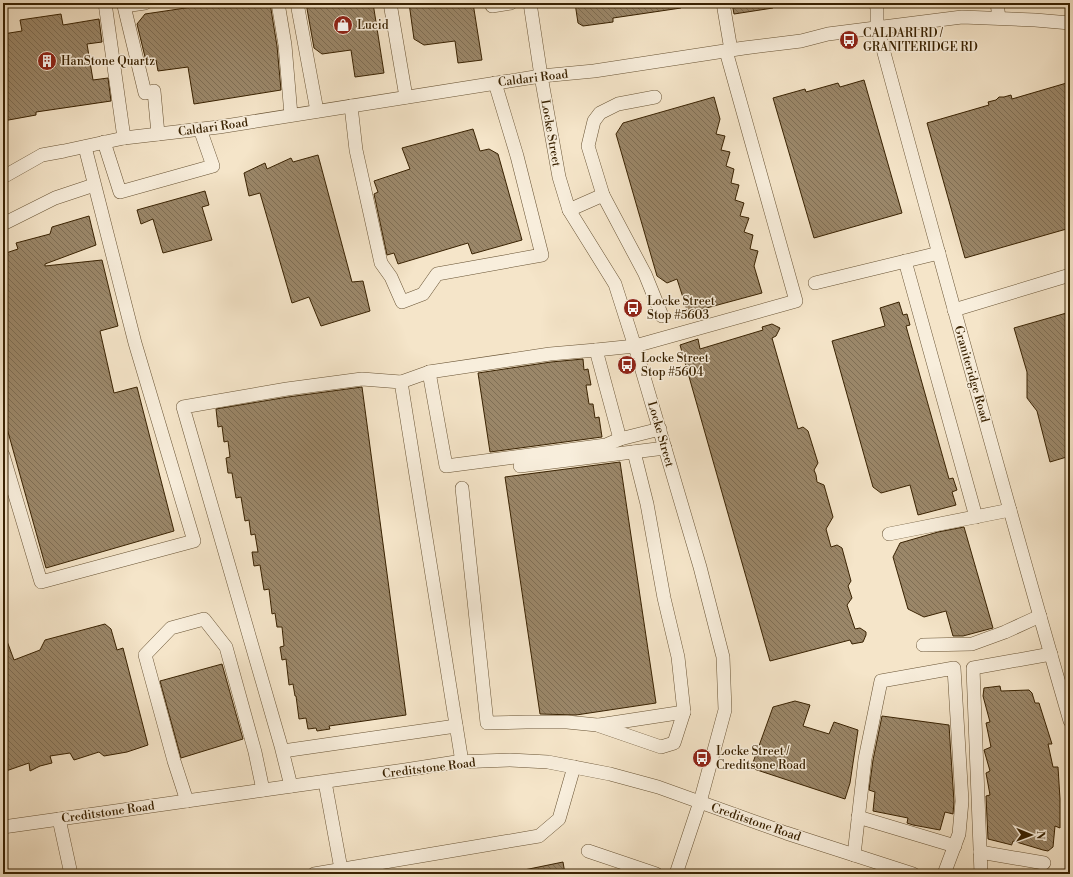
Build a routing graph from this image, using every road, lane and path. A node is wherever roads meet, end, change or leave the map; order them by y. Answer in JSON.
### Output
{"nodes":[{"id":1,"x":105,"y":3,"type":"edge"},
{"id":2,"x":145,"y":3,"type":"edge"},
{"id":3,"x":278,"y":3,"type":"edge"},
{"id":4,"x":297,"y":3,"type":"edge"},
{"id":5,"x":390,"y":3,"type":"edge"},
{"id":6,"x":492,"y":3,"type":"edge"},
{"id":7,"x":511,"y":3,"type":"edge"},
{"id":8,"x":530,"y":3,"type":"edge"},
{"id":9,"x":722,"y":3,"type":"edge"},
{"id":10,"x":876,"y":3,"type":"edge"},
{"id":11,"x":996,"y":3,"type":"edge"},
{"id":12,"x":999,"y":18,"type":"junction"},
{"id":13,"x":1070,"y":23,"type":"edge"},
{"id":14,"x":877,"y":27,"type":"junction"},
{"id":15,"x":728,"y":51,"type":"junction"},
{"id":16,"x":541,"y":76,"type":"junction"},
{"id":17,"x":495,"y":83,"type":"junction"},
{"id":18,"x":406,"y":97,"type":"junction"},
{"id":19,"x":655,"y":97,"type":"dead end"},
{"id":20,"x":350,"y":106,"type":"junction"},
{"id":21,"x":317,"y":111,"type":"junction"},
{"id":22,"x":291,"y":115,"type":"junction"},
{"id":23,"x":200,"y":129,"type":"junction"},
{"id":24,"x":158,"y":134,"type":"junction"},
{"id":25,"x":124,"y":138,"type":"junction"},
{"id":26,"x":104,"y":142,"type":"junction"},
{"id":27,"x":85,"y":147,"type":"junction"},
{"id":28,"x":3,"y":177,"type":"edge"},
{"id":29,"x":94,"y":184,"type":"junction"},
{"id":30,"x":603,"y":195,"type":"junction"},
{"id":31,"x":569,"y":210,"type":"junction"},
{"id":32,"x":3,"y":224,"type":"edge"},
{"id":33,"x":938,"y":253,"type":"junction"},
{"id":34,"x":905,"y":261,"type":"junction"},
{"id":35,"x":1070,"y":274,"type":"edge"},
{"id":36,"x":815,"y":283,"type":"dead end"},
{"id":37,"x":954,"y":310,"type":"junction"},
{"id":38,"x":662,"y":316,"type":"dead end"},
{"id":39,"x":635,"y":346,"type":"junction"},
{"id":40,"x":596,"y":350,"type":"junction"},
{"id":41,"x":429,"y":372,"type":"junction"},
{"id":42,"x":401,"y":382,"type":"junction"},
{"id":43,"x":660,"y":429,"type":"junction"},
{"id":44,"x":620,"y":439,"type":"junction"},
{"id":45,"x":665,"y":448,"type":"junction"},
{"id":46,"x":634,"y":452,"type":"junction"},
{"id":47,"x":3,"y":455,"type":"edge"},
{"id":48,"x":520,"y":466,"type":"dead end"},
{"id":49,"x":462,"y":488,"type":"dead end"},
{"id":50,"x":1010,"y":510,"type":"junction"},
{"id":51,"x":976,"y":517,"type":"junction"},
{"id":52,"x":889,"y":534,"type":"dead end"},
{"id":53,"x":1040,"y":616,"type":"junction"},
{"id":54,"x":923,"y":644,"type":"dead end"},
{"id":55,"x":1051,"y":654,"type":"junction"},
{"id":56,"x":684,"y":712,"type":"junction"},
{"id":57,"x":1070,"y":721,"type":"edge"},
{"id":58,"x":597,"y":725,"type":"junction"},
{"id":59,"x":456,"y":726,"type":"junction"},
{"id":60,"x":283,"y":751,"type":"junction"},
{"id":61,"x":462,"y":762,"type":"junction"},
{"id":62,"x":574,"y":767,"type":"junction"},
{"id":63,"x":325,"y":782,"type":"junction"},
{"id":64,"x":291,"y":786,"type":"junction"},
{"id":65,"x":263,"y":790,"type":"junction"},
{"id":66,"x":187,"y":801,"type":"junction"},
{"id":67,"x":700,"y":802,"type":"junction"},
{"id":68,"x":858,"y":817,"type":"junction"},
{"id":69,"x":59,"y":819,"type":"junction"},
{"id":70,"x":3,"y":827,"type":"edge"},
{"id":71,"x":955,"y":846,"type":"junction"},
{"id":72,"x":588,"y":852,"type":"dead end"},
{"id":73,"x":980,"y":852,"type":"junction"},
{"id":74,"x":854,"y":855,"type":"junction"},
{"id":75,"x":1044,"y":863,"type":"dead end"},
{"id":76,"x":341,"y":869,"type":"junction"},
{"id":77,"x":71,"y":874,"type":"edge"},
{"id":78,"x":314,"y":874,"type":"edge"},
{"id":79,"x":656,"y":874,"type":"edge"},
{"id":80,"x":676,"y":874,"type":"edge"},
{"id":81,"x":913,"y":874,"type":"edge"},
{"id":82,"x":944,"y":874,"type":"edge"},
{"id":83,"x":980,"y":874,"type":"edge"}],
"edges":[{"from":1,"to":25,"type":"street"},
{"from":2,"to":24,"type":"street"},
{"from":3,"to":22,"type":"street"},
{"from":4,"to":21,"type":"street"},
{"from":5,"to":18,"type":"street"},
{"from":6,"to":7,"type":"street"},
{"from":8,"to":16,"type":"street","name":"Locke Street"},
{"from":9,"to":15,"type":"street"},
{"from":10,"to":14,"type":"street","name":"Graniteridge Road"},
{"from":11,"to":12,"type":"street"},
{"from":12,"to":13,"type":"street","name":"Caldari Road"},
{"from":12,"to":14,"type":"street","name":"Caldari Road"},
{"from":14,"to":15,"type":"street","name":"Caldari Road"},
{"from":14,"to":33,"type":"street","name":"Graniteridge Road"},
{"from":15,"to":16,"type":"street","name":"Caldari Road"},
{"from":15,"to":39,"type":"street"},
{"from":16,"to":17,"type":"street","name":"Caldari Road"},
{"from":16,"to":31,"type":"street","name":"Locke Street"},
{"from":17,"to":18,"type":"street","name":"Caldari Road"},
{"from":17,"to":20,"type":"street"},
{"from":18,"to":20,"type":"street","name":"Caldari Road"},
{"from":19,"to":30,"type":"street"},
{"from":20,"to":21,"type":"street","name":"Caldari Road"},
{"from":21,"to":22,"type":"street","name":"Caldari Road"},
{"from":22,"to":23,"type":"street","name":"Caldari Road"},
{"from":23,"to":24,"type":"street","name":"Caldari Road"},
{"from":23,"to":26,"type":"street"},
{"from":24,"to":25,"type":"street","name":"Caldari Road"},
{"from":25,"to":26,"type":"street","name":"Caldari Road"},
{"from":26,"to":27,"type":"street","name":"Caldari Road"},
{"from":27,"to":28,"type":"street","name":"Caldari Road"},
{"from":27,"to":29,"type":"street"},
{"from":29,"to":32,"type":"street"},
{"from":29,"to":47,"type":"street"},
{"from":30,"to":31,"type":"street"},
{"from":30,"to":38,"type":"street"},
{"from":31,"to":39,"type":"street","name":"Locke Street"},
{"from":33,"to":34,"type":"street"},
{"from":33,"to":37,"type":"street","name":"Graniteridge Road"},
{"from":34,"to":36,"type":"street"},
{"from":34,"to":51,"type":"street"},
{"from":35,"to":37,"type":"street"},
{"from":37,"to":50,"type":"street","name":"Graniteridge Road"},
{"from":39,"to":40,"type":"street"},
{"from":39,"to":43,"type":"street","name":"Locke Street"},
{"from":40,"to":41,"type":"street"},
{"from":40,"to":44,"type":"street"},
{"from":41,"to":42,"type":"street"},
{"from":41,"to":44,"type":"street"},
{"from":42,"to":59,"type":"street"},
{"from":42,"to":60,"type":"street"},
{"from":43,"to":44,"type":"street"},
{"from":43,"to":45,"type":"street","name":"Locke Street"},
{"from":45,"to":46,"type":"street"},
{"from":45,"to":67,"type":"street","name":"Locke Street"},
{"from":46,"to":48,"type":"street"},
{"from":46,"to":56,"type":"street"},
{"from":49,"to":58,"type":"street"},
{"from":50,"to":51,"type":"street"},
{"from":50,"to":53,"type":"street","name":"Graniteridge Road"},
{"from":51,"to":52,"type":"street"},
{"from":53,"to":54,"type":"street"},
{"from":53,"to":55,"type":"street","name":"Graniteridge Road"},
{"from":55,"to":57,"type":"street","name":"Graniteridge Road"},
{"from":55,"to":73,"type":"street"},
{"from":56,"to":58,"type":"street"},
{"from":56,"to":58,"type":"street"},
{"from":59,"to":60,"type":"street"},
{"from":59,"to":61,"type":"street"},
{"from":60,"to":64,"type":"street"},
{"from":61,"to":62,"type":"street","name":"Creditstone Road"},
{"from":61,"to":63,"type":"street","name":"Creditstone Road"},
{"from":62,"to":67,"type":"street","name":"Creditstone Road"},
{"from":62,"to":76,"type":"street"},
{"from":63,"to":64,"type":"street","name":"Creditstone Road"},
{"from":63,"to":76,"type":"street"},
{"from":64,"to":65,"type":"street","name":"Creditstone Road"},
{"from":65,"to":66,"type":"street","name":"Creditstone Road"},
{"from":65,"to":66,"type":"street"},
{"from":66,"to":69,"type":"street","name":"Creditstone Road"},
{"from":67,"to":74,"type":"street","name":"Creditstone Road"},
{"from":67,"to":80,"type":"street","name":"Locke Street"},
{"from":68,"to":71,"type":"street"},
{"from":68,"to":71,"type":"street"},
{"from":68,"to":74,"type":"street"},
{"from":69,"to":70,"type":"street","name":"Creditstone Road"},
{"from":69,"to":77,"type":"street"},
{"from":71,"to":82,"type":"street"},
{"from":72,"to":79,"type":"street"},
{"from":73,"to":75,"type":"street"},
{"from":73,"to":83,"type":"street"},
{"from":74,"to":81,"type":"street","name":"Creditstone Road"},
{"from":76,"to":78,"type":"street"}]}
